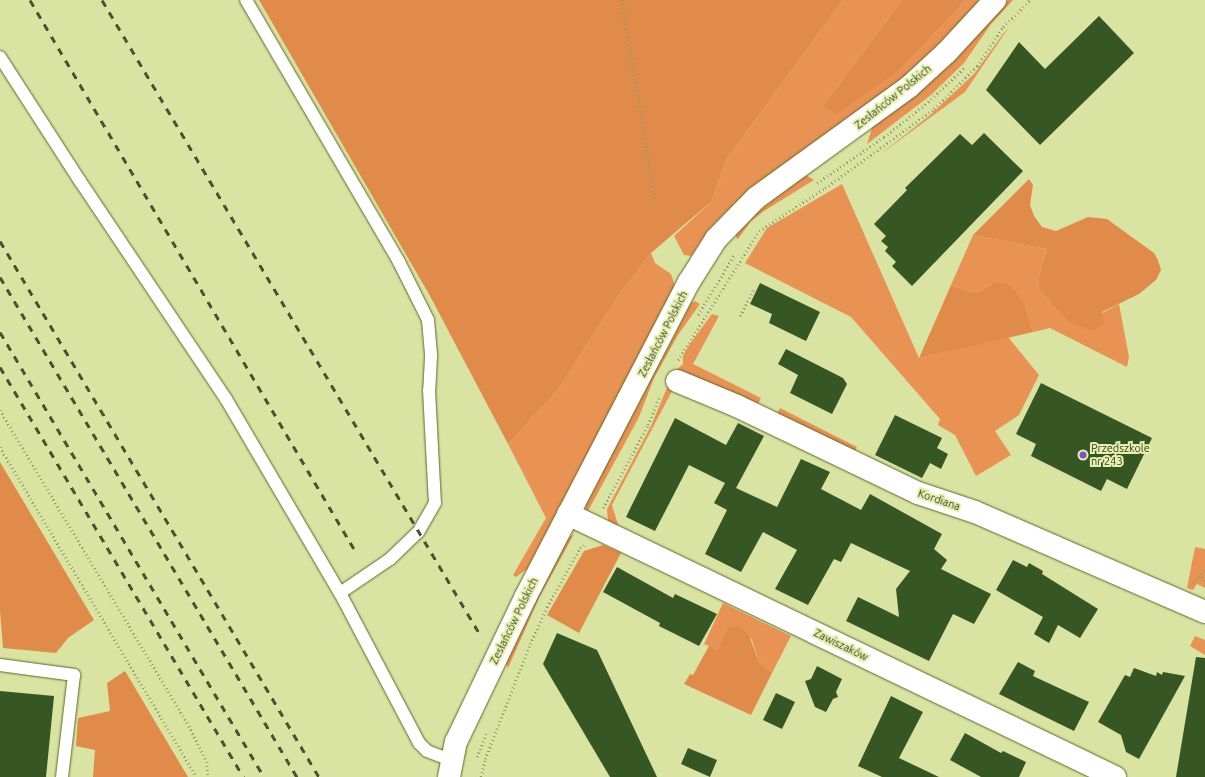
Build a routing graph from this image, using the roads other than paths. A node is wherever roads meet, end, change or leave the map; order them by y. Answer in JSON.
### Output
{"nodes":[{"id":1,"x":246,"y":0,"type":"edge"},
{"id":2,"x":994,"y":0,"type":"edge"},
{"id":3,"x":0,"y":57,"type":"edge"},
{"id":4,"x":672,"y":378,"type":"road end"},
{"id":5,"x":568,"y":514,"type":"junction"},
{"id":6,"x":340,"y":593,"type":"junction"},
{"id":7,"x":1205,"y":612,"type":"edge"},
{"id":8,"x":0,"y":666,"type":"edge"},
{"id":9,"x":450,"y":769,"type":"edge"},
{"id":10,"x":62,"y":777,"type":"edge"},
{"id":11,"x":1115,"y":777,"type":"edge"}],
"edges":[{"from":1,"to":6,"type":"lane"},
{"from":2,"to":5,"type":"street","name":"Zesłańców Polskich"},
{"from":3,"to":6,"type":"lane"},
{"from":4,"to":7,"type":"street","name":"Kordiana"},
{"from":5,"to":9,"type":"street","name":"Zesłańców Polskich"},
{"from":5,"to":11,"type":"street","name":"Zawiszaków"},
{"from":6,"to":9,"type":"lane"},
{"from":8,"to":10,"type":"lane"}]}
